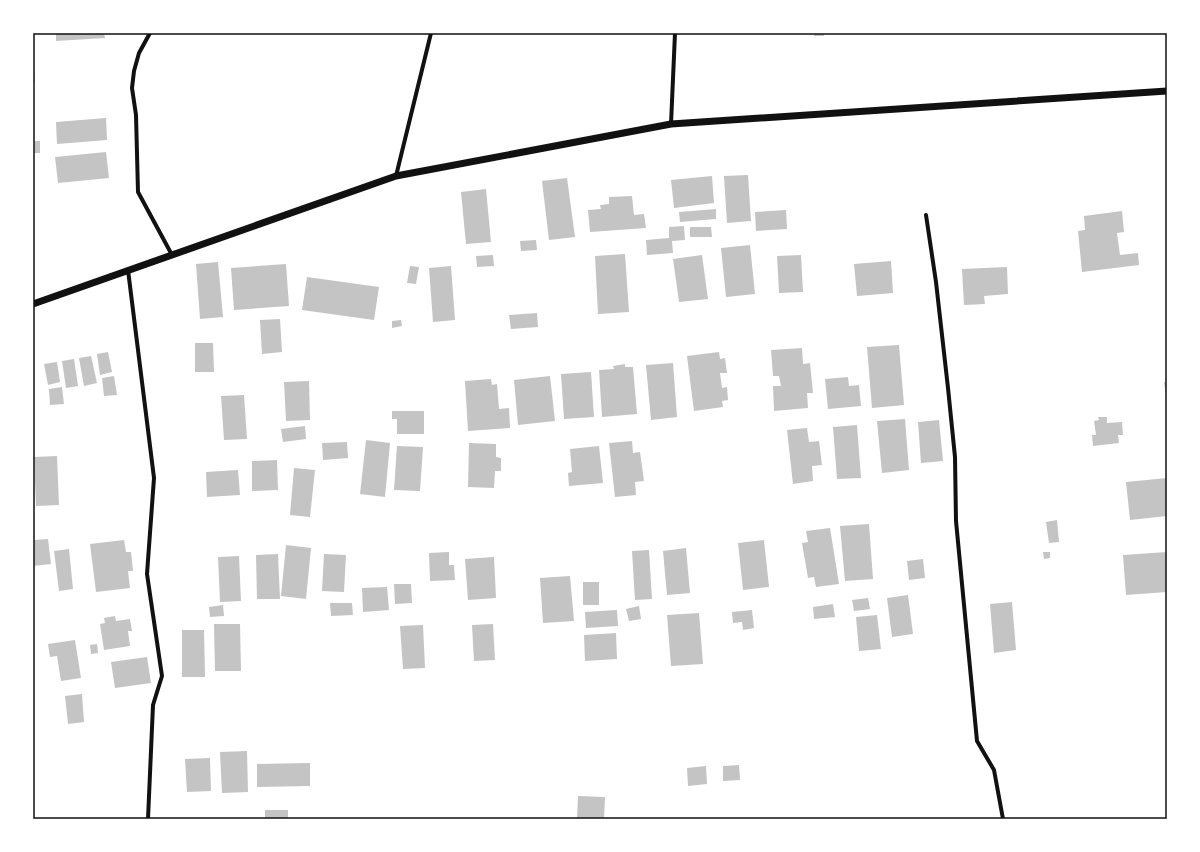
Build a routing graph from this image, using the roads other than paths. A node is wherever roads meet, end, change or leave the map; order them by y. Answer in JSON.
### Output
{"nodes":[{"id":1,"x":150,"y":33,"type":"edge"},
{"id":2,"x":431,"y":33,"type":"edge"},
{"id":3,"x":676,"y":33,"type":"edge"},
{"id":4,"x":1167,"y":91,"type":"edge"},
{"id":5,"x":672,"y":124,"type":"junction"},
{"id":6,"x":396,"y":176,"type":"junction"},
{"id":7,"x":926,"y":215,"type":"dead end"},
{"id":8,"x":172,"y":255,"type":"junction"},
{"id":9,"x":128,"y":270,"type":"junction"},
{"id":10,"x":33,"y":304,"type":"edge"},
{"id":11,"x":148,"y":819,"type":"edge"},
{"id":12,"x":1003,"y":819,"type":"edge"}],
"edges":[{"from":1,"to":8,"type":"street"},
{"from":2,"to":6,"type":"street"},
{"from":3,"to":5,"type":"street"},
{"from":4,"to":5,"type":"street"},
{"from":5,"to":6,"type":"street"},
{"from":6,"to":8,"type":"street"},
{"from":7,"to":12,"type":"street"},
{"from":8,"to":9,"type":"street"},
{"from":9,"to":10,"type":"street"},
{"from":9,"to":11,"type":"street"}]}
